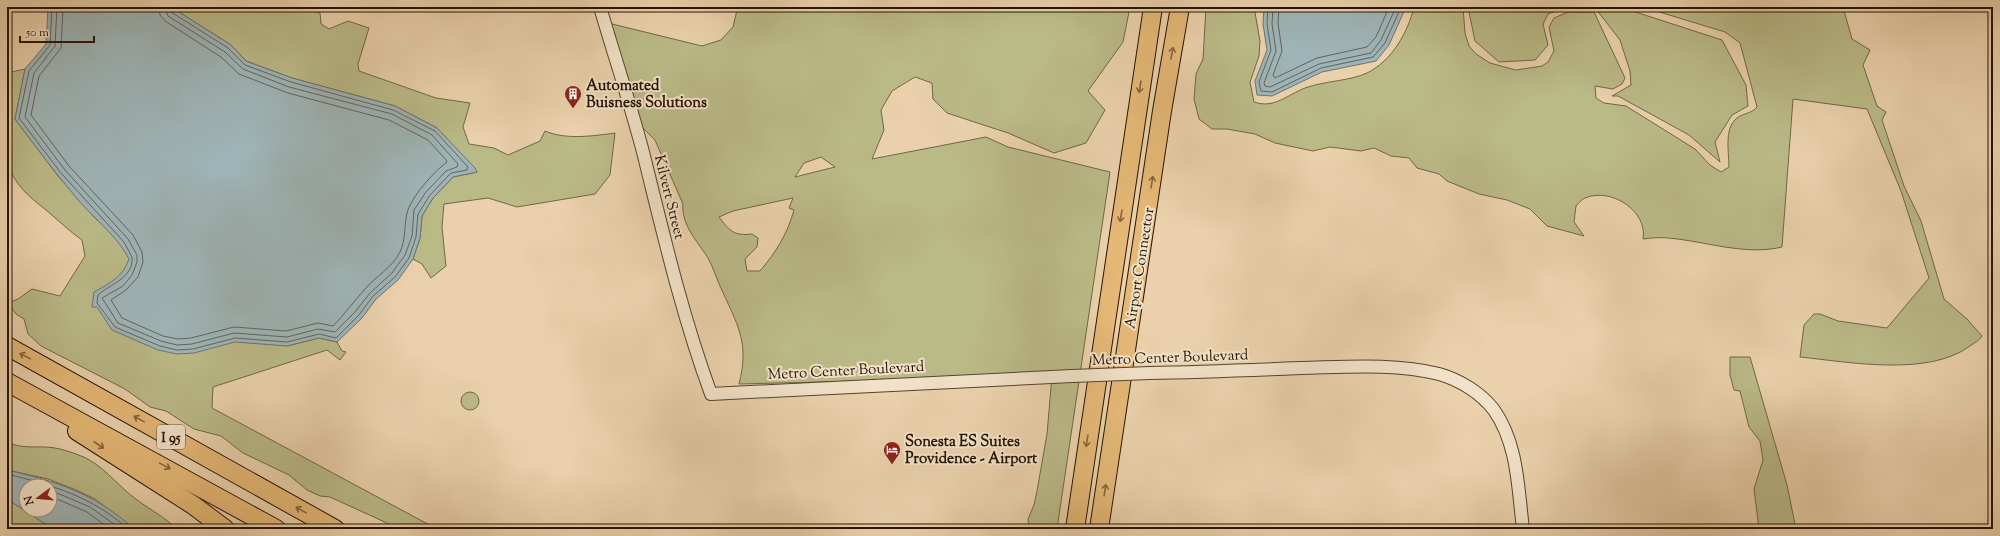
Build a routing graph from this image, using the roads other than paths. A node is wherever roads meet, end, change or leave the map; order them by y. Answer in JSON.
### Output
{"nodes":[{"id":1,"x":600,"y":7,"type":"edge"},
{"id":2,"x":1153,"y":7,"type":"edge"},
{"id":3,"x":1180,"y":7,"type":"edge"},
{"id":4,"x":7,"y":346,"type":"edge"},
{"id":5,"x":7,"y":382,"type":"edge"},
{"id":6,"x":7,"y":386,"type":"edge"},
{"id":7,"x":711,"y":394,"type":"joint"},
{"id":8,"x":1081,"y":476,"type":"junction"},
{"id":9,"x":225,"y":529,"type":"edge"},
{"id":10,"x":276,"y":529,"type":"edge"},
{"id":11,"x":335,"y":529,"type":"edge"},
{"id":12,"x":1069,"y":529,"type":"edge"},
{"id":13,"x":1075,"y":529,"type":"edge"},
{"id":14,"x":1100,"y":529,"type":"edge"},
{"id":15,"x":1523,"y":529,"type":"edge"}],
"edges":[{"from":1,"to":7,"type":"street","name":"Kilvert Street"},
{"from":2,"to":8,"type":"highway","name":"Airport Connector","one_way":true},
{"from":14,"to":3,"type":"highway","name":"Airport Connector","one_way":true},
{"from":11,"to":4,"type":"highway","number":"I 95","one_way":true},
{"from":5,"to":10,"type":"highway","number":"I 95","one_way":true},
{"from":6,"to":9,"type":"highway","one_way":true},
{"from":7,"to":15,"type":"street","name":"Metro Center Boulevard","bridge":true},
{"from":8,"to":12,"type":"highway"},
{"from":8,"to":13,"type":"highway"}]}
